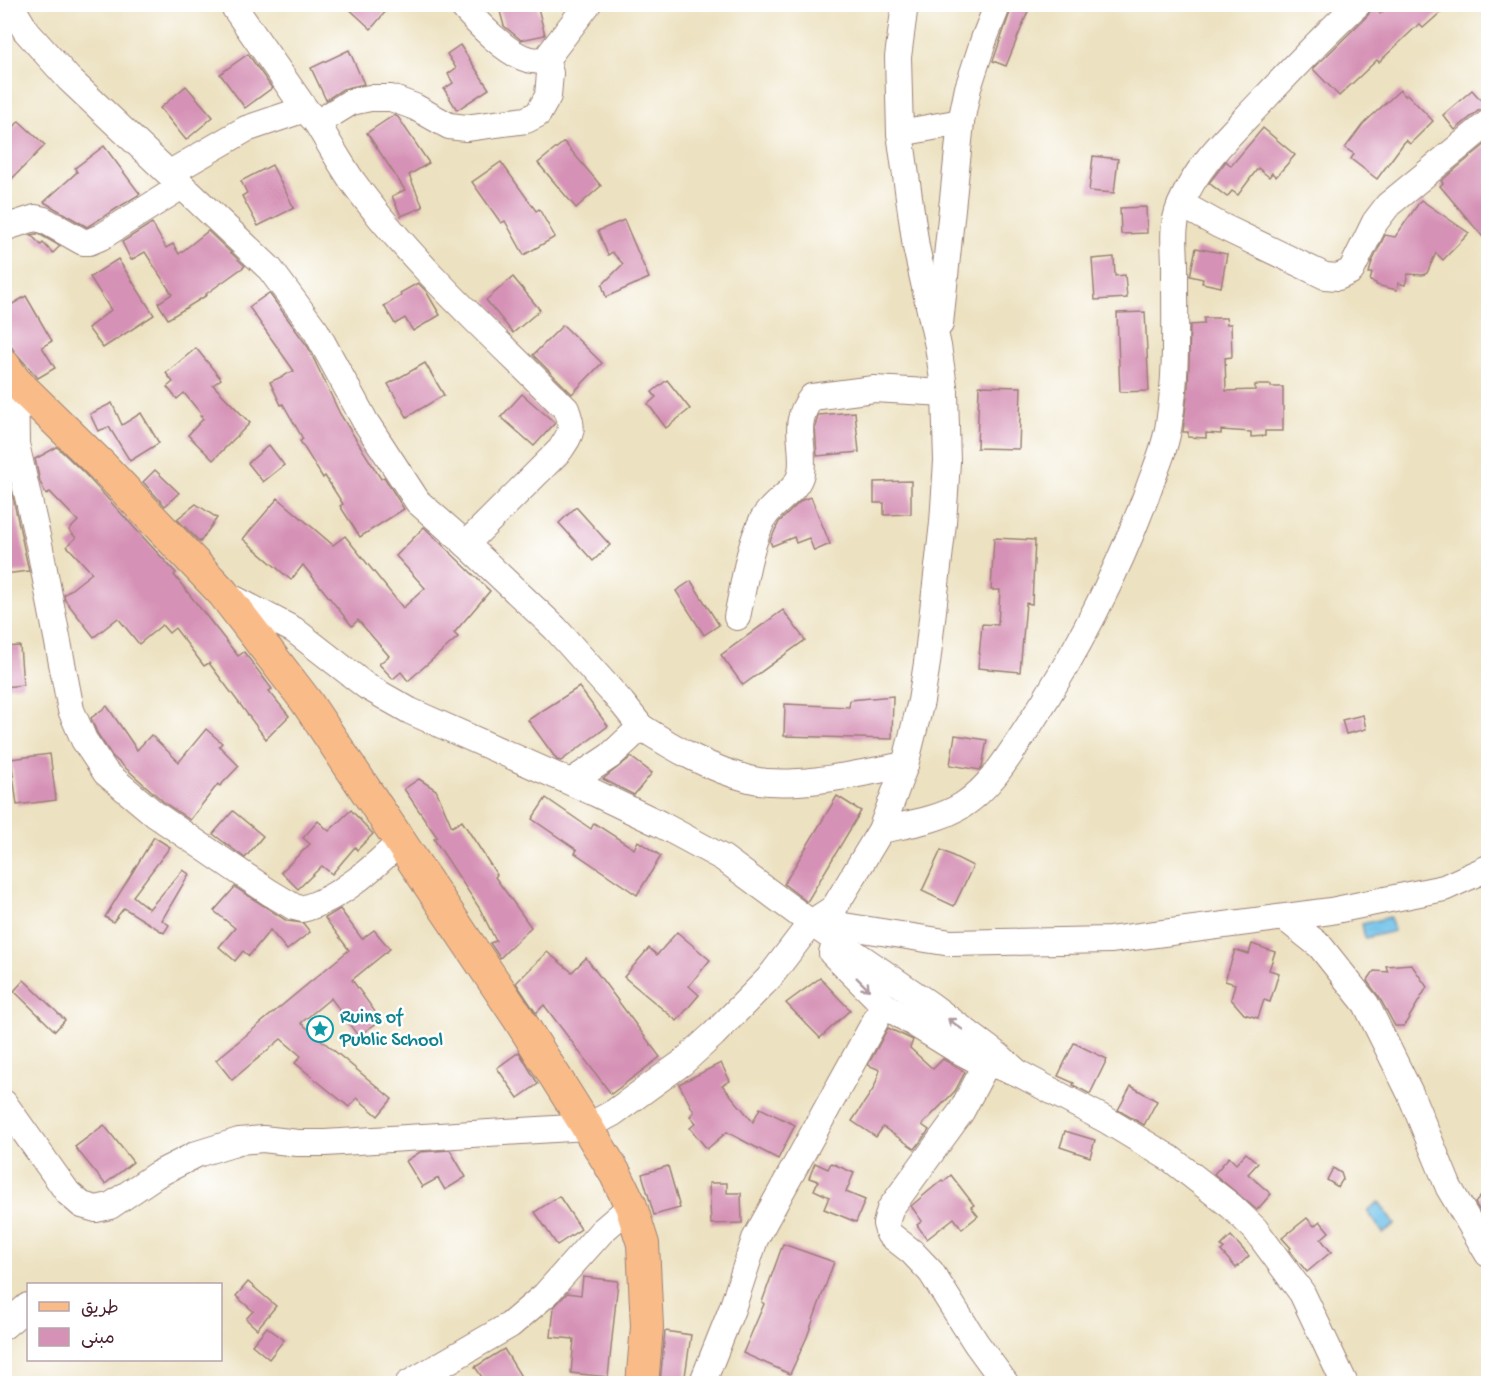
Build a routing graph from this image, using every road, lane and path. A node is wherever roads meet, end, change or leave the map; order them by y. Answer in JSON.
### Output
{"nodes":[{"id":1,"x":10,"y":4,"type":"edge"},
{"id":2,"x":232,"y":4,"type":"edge"},
{"id":3,"x":588,"y":4,"type":"edge"},
{"id":4,"x":905,"y":4,"type":"edge"},
{"id":5,"x":998,"y":4,"type":"edge"},
{"id":6,"x":1358,"y":4,"type":"edge"},
{"id":7,"x":466,"y":6,"type":"edge"},
{"id":8,"x":546,"y":59,"type":"junction"},
{"id":9,"x":311,"y":116,"type":"junction"},
{"id":10,"x":961,"y":122,"type":"junction"},
{"id":11,"x":1488,"y":123,"type":"edge"},
{"id":12,"x":900,"y":133,"type":"junction"},
{"id":13,"x":176,"y":179,"type":"junction"},
{"id":14,"x":1181,"y":204,"type":"junction"},
{"id":15,"x":4,"y":228,"type":"edge"},
{"id":16,"x":938,"y":346,"type":"junction"},
{"id":17,"x":10,"y":373,"type":"edge"},
{"id":18,"x":945,"y":393,"type":"junction"},
{"id":19,"x":466,"y":544,"type":"junction"},
{"id":20,"x":223,"y":593,"type":"junction"},
{"id":21,"x":737,"y":617,"type":"dead end"},
{"id":22,"x":641,"y":727,"type":"junction"},
{"id":23,"x":905,"y":765,"type":"junction"},
{"id":24,"x":571,"y":782,"type":"junction"},
{"id":25,"x":881,"y":830,"type":"junction"},
{"id":26,"x":401,"y":841,"type":"junction"},
{"id":27,"x":1488,"y":868,"type":"edge"},
{"id":28,"x":1285,"y":918,"type":"junction"},
{"id":29,"x":817,"y":920,"type":"junction"},
{"id":30,"x":884,"y":1005,"type":"junction"},
{"id":31,"x":987,"y":1063,"type":"junction"},
{"id":32,"x":1018,"y":1073,"type":"junction"},
{"id":33,"x":4,"y":1103,"type":"edge"},
{"id":34,"x":587,"y":1127,"type":"junction"},
{"id":35,"x":631,"y":1206,"type":"junction"},
{"id":36,"x":1488,"y":1254,"type":"edge"},
{"id":37,"x":27,"y":1307,"type":"edge"},
{"id":38,"x":4,"y":1326,"type":"edge"},
{"id":39,"x":1346,"y":1381,"type":"edge"},
{"id":40,"x":408,"y":1383,"type":"edge"},
{"id":41,"x":642,"y":1383,"type":"edge"},
{"id":42,"x":702,"y":1383,"type":"edge"},
{"id":43,"x":1006,"y":1383,"type":"edge"}],
"edges":[{"from":1,"to":13,"type":"street"},
{"from":2,"to":9,"type":"street"},
{"from":3,"to":8,"type":"street"},
{"from":4,"to":12,"type":"street"},
{"from":5,"to":10,"type":"street"},
{"from":6,"to":14,"type":"street"},
{"from":7,"to":8,"type":"street"},
{"from":8,"to":9,"type":"street"},
{"from":9,"to":13,"type":"street"},
{"from":9,"to":19,"type":"street"},
{"from":10,"to":12,"type":"street"},
{"from":10,"to":16,"type":"street"},
{"from":11,"to":14,"type":"street"},
{"from":12,"to":16,"type":"street"},
{"from":13,"to":15,"type":"street"},
{"from":13,"to":19,"type":"street"},
{"from":14,"to":25,"type":"street"},
{"from":16,"to":18,"type":"street"},
{"from":17,"to":20,"type":"main road"},
{"from":17,"to":26,"type":"street"},
{"from":18,"to":21,"type":"street"},
{"from":18,"to":23,"type":"street"},
{"from":19,"to":22,"type":"street"},
{"from":20,"to":24,"type":"street"},
{"from":20,"to":26,"type":"main road"},
{"from":22,"to":23,"type":"street"},
{"from":22,"to":24,"type":"street"},
{"from":23,"to":25,"type":"street"},
{"from":24,"to":29,"type":"street"},
{"from":25,"to":29,"type":"street"},
{"from":26,"to":34,"type":"main road"},
{"from":27,"to":28,"type":"street"},
{"from":28,"to":29,"type":"street"},
{"from":28,"to":36,"type":"street"},
{"from":29,"to":30,"type":"street","one_way":true},
{"from":32,"to":29,"type":"street","one_way":true},
{"from":29,"to":34,"type":"street"},
{"from":30,"to":31,"type":"street"},
{"from":30,"to":42,"type":"street"},
{"from":31,"to":32,"type":"street"},
{"from":31,"to":43,"type":"street"},
{"from":32,"to":39,"type":"street"},
{"from":33,"to":34,"type":"street"},
{"from":34,"to":35,"type":"main road"},
{"from":35,"to":40,"type":"street"},
{"from":35,"to":41,"type":"main road"},
{"from":37,"to":38,"type":"street"}]}
